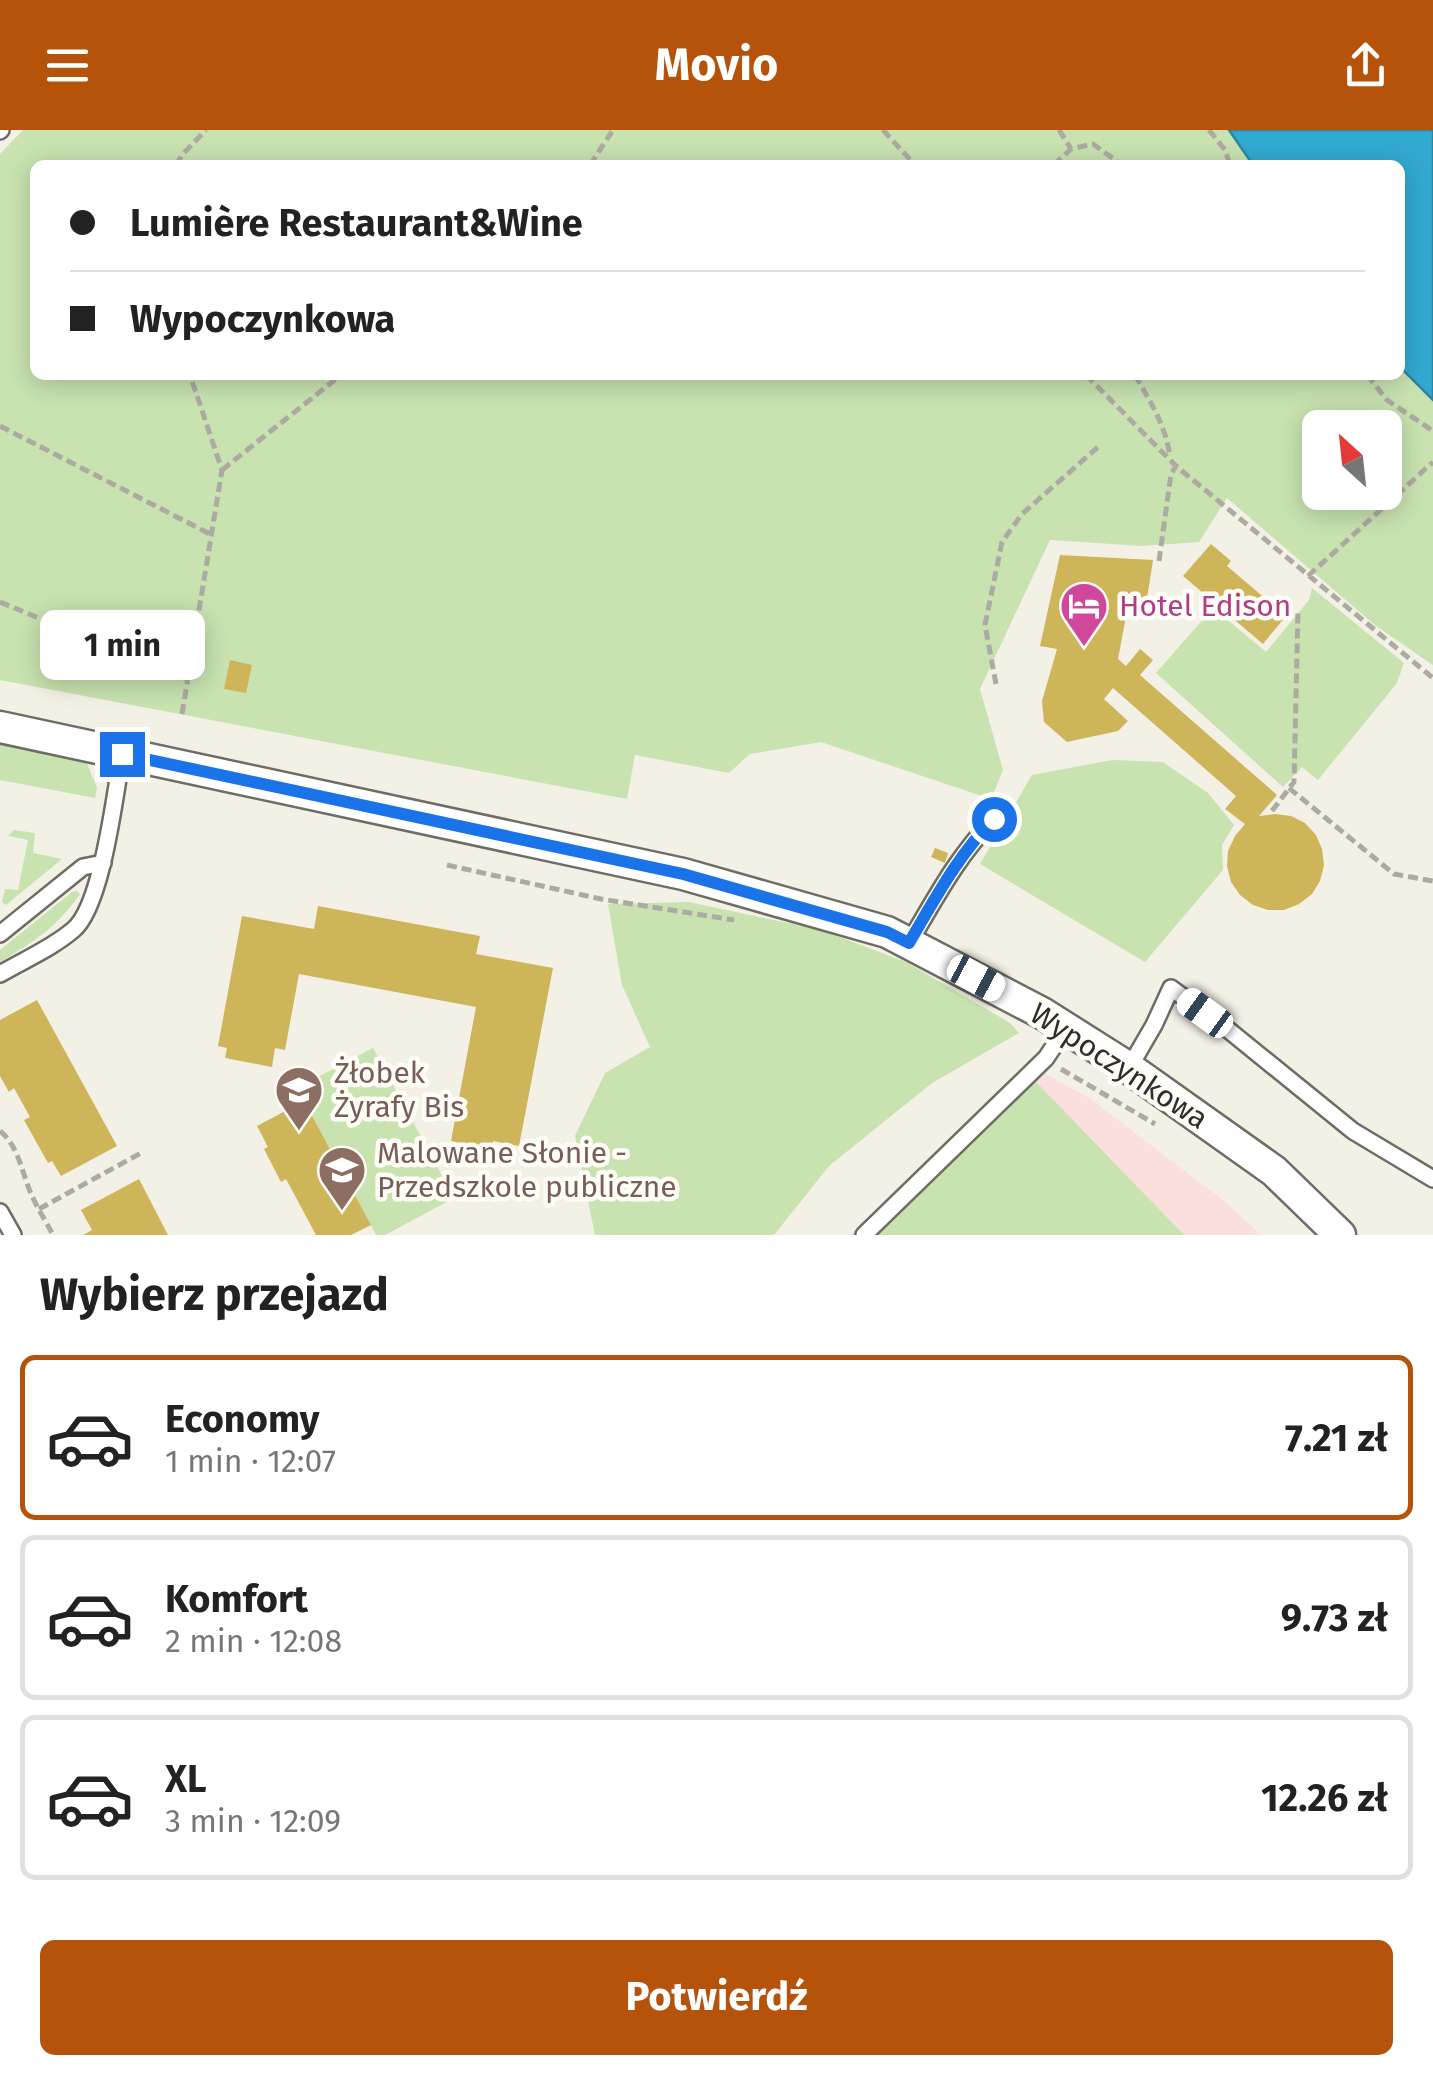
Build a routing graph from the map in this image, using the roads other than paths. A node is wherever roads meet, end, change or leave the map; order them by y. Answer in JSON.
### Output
{"nodes":[{"id":1,"x":0,"y":727,"type":"edge"},
{"id":2,"x":122,"y":754,"type":"junction"},
{"id":3,"x":994,"y":819,"type":"dead end"},
{"id":4,"x":103,"y":864,"type":"junction"},
{"id":5,"x":0,"y":934,"type":"edge"},
{"id":6,"x":909,"y":943,"type":"junction"},
{"id":7,"x":0,"y":974,"type":"edge"},
{"id":8,"x":1066,"y":1028,"type":"junction"},
{"id":9,"x":1129,"y":1068,"type":"junction"},
{"id":10,"x":1433,"y":1179,"type":"edge"},
{"id":11,"x":0,"y":1212,"type":"edge"},
{"id":12,"x":13,"y":1235,"type":"edge"},
{"id":13,"x":864,"y":1235,"type":"edge"},
{"id":14,"x":1340,"y":1235,"type":"edge"}],
"edges":[{"from":1,"to":2,"type":"street","name":"Wypoczynkowa"},
{"from":2,"to":4,"type":"lane"},
{"from":2,"to":6,"type":"street","name":"Wypoczynkowa"},
{"from":3,"to":6,"type":"lane"},
{"from":4,"to":5,"type":"lane"},
{"from":4,"to":7,"type":"lane"},
{"from":6,"to":8,"type":"street","name":"Wypoczynkowa"},
{"from":8,"to":9,"type":"street","name":"Wypoczynkowa"},
{"from":8,"to":13,"type":"lane"},
{"from":9,"to":10,"type":"lane"},
{"from":9,"to":14,"type":"street","name":"Wypoczynkowa"},
{"from":11,"to":12,"type":"lane"}]}
